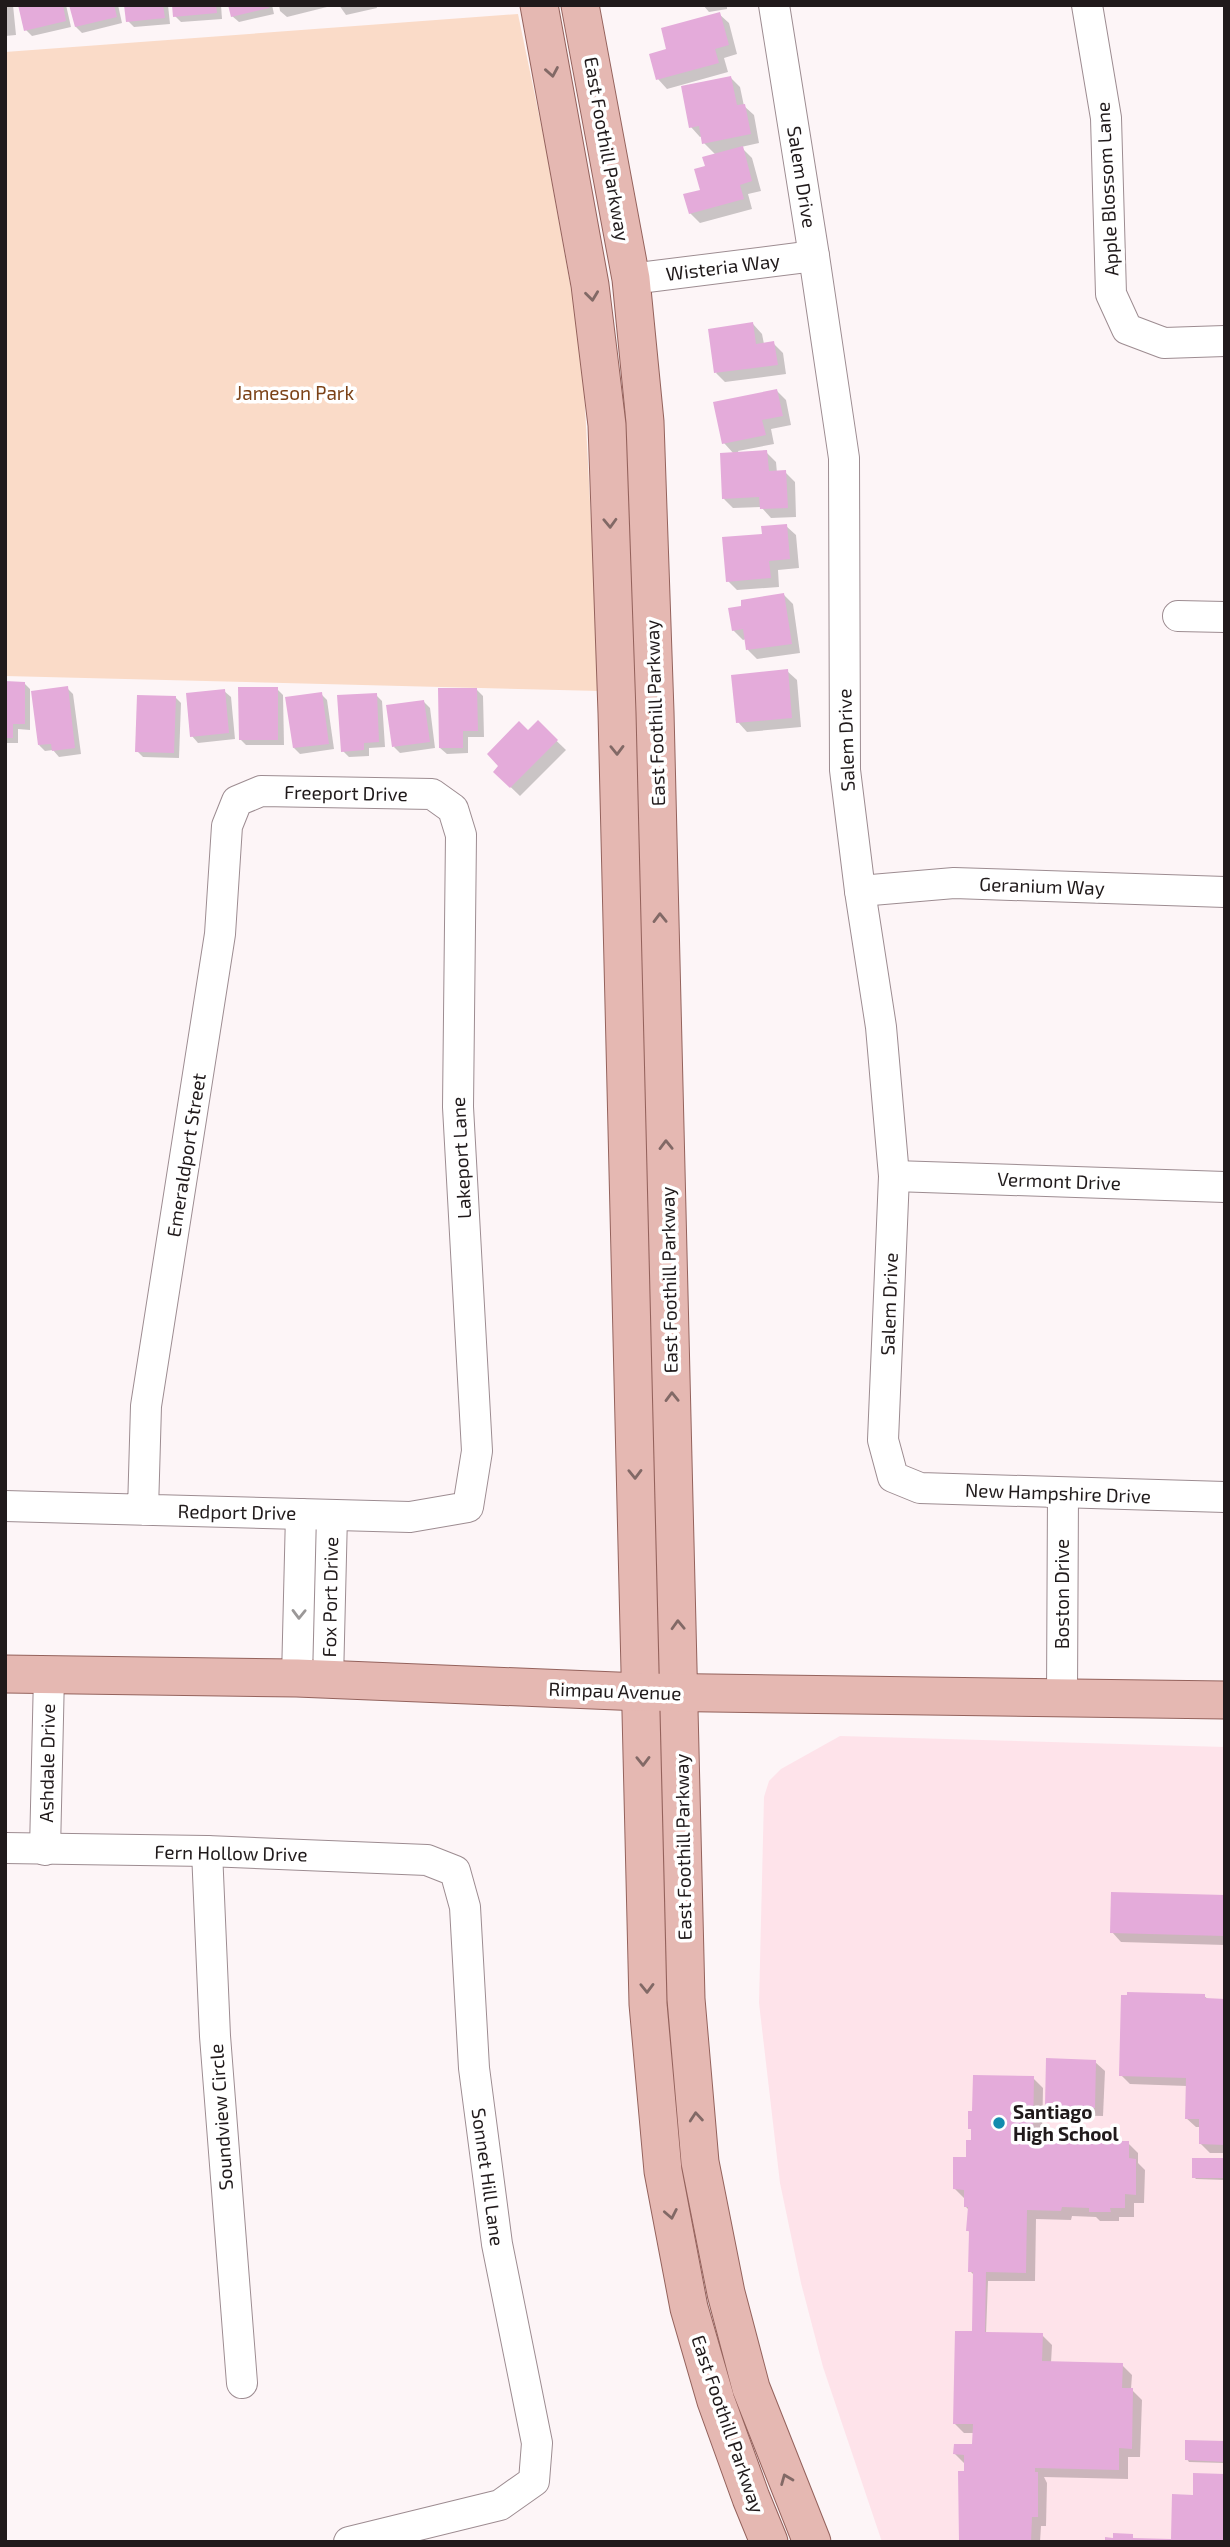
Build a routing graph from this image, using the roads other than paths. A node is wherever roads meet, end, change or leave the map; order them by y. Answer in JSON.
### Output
{"nodes":[{"id":1,"x":539,"y":5,"type":"edge"},
{"id":2,"x":580,"y":5,"type":"edge"},
{"id":3,"x":774,"y":5,"type":"edge"},
{"id":4,"x":1087,"y":5,"type":"edge"},
{"id":5,"x":814,"y":256,"type":"junction"},
{"id":6,"x":631,"y":279,"type":"junction"},
{"id":7,"x":1225,"y":341,"type":"edge"},
{"id":8,"x":1178,"y":615,"type":"dead end"},
{"id":9,"x":1225,"y":617,"type":"edge"},
{"id":10,"x":237,"y":801,"type":"joint"},
{"id":11,"x":453,"y":809,"type":"joint"},
{"id":12,"x":860,"y":891,"type":"junction"},
{"id":13,"x":1225,"y":892,"type":"edge"},
{"id":14,"x":894,"y":1176,"type":"junction"},
{"id":15,"x":1225,"y":1186,"type":"edge"},
{"id":16,"x":893,"y":1477,"type":"joint"},
{"id":17,"x":1063,"y":1493,"type":"junction"},
{"id":18,"x":1225,"y":1497,"type":"edge"},
{"id":19,"x":5,"y":1506,"type":"edge"},
{"id":20,"x":468,"y":1507,"type":"joint"},
{"id":21,"x":143,"y":1510,"type":"junction"},
{"id":22,"x":301,"y":1514,"type":"junction"},
{"id":23,"x":332,"y":1515,"type":"junction"},
{"id":24,"x":5,"y":1674,"type":"edge"},
{"id":25,"x":49,"y":1675,"type":"junction"},
{"id":26,"x":313,"y":1679,"type":"junction"},
{"id":27,"x":641,"y":1692,"type":"junction"},
{"id":28,"x":680,"y":1693,"type":"junction"},
{"id":29,"x":1062,"y":1696,"type":"junction"},
{"id":30,"x":1225,"y":1700,"type":"edge"},
{"id":31,"x":5,"y":1848,"type":"edge"},
{"id":32,"x":45,"y":1850,"type":"junction"},
{"id":33,"x":206,"y":1851,"type":"junction"},
{"id":34,"x":455,"y":1871,"type":"joint"},
{"id":35,"x":242,"y":2383,"type":"dead end"},
{"id":36,"x":349,"y":2542,"type":"edge"},
{"id":37,"x":769,"y":2542,"type":"edge"},
{"id":38,"x":812,"y":2542,"type":"edge"}],
"edges":[{"from":1,"to":27,"type":"main road","name":"East Foothill Parkway","one_way":true},
{"from":2,"to":6,"type":"main road","name":"East Foothill Parkway"},
{"from":3,"to":5,"type":"street","name":"Salem Drive"},
{"from":4,"to":7,"type":"street","name":"Apple Blossom Lane"},
{"from":5,"to":6,"type":"street","name":"Wisteria Way"},
{"from":5,"to":12,"type":"street","name":"Salem Drive"},
{"from":28,"to":6,"type":"main road","name":"East Foothill Parkway","one_way":true},
{"from":8,"to":9,"type":"street"},
{"from":10,"to":11,"type":"street","name":"Freeport Drive"},
{"from":10,"to":21,"type":"street","name":"Emeraldport Street"},
{"from":11,"to":20,"type":"street","name":"Lakeport Lane"},
{"from":12,"to":13,"type":"street","name":"Geranium Way"},
{"from":12,"to":14,"type":"street","name":"Salem Drive"},
{"from":14,"to":15,"type":"street","name":"Vermont Drive"},
{"from":14,"to":16,"type":"street","name":"Salem Drive"},
{"from":16,"to":17,"type":"street","name":"New Hampshire Drive"},
{"from":17,"to":18,"type":"street","name":"New Hampshire Drive"},
{"from":17,"to":29,"type":"street","name":"Boston Drive"},
{"from":19,"to":21,"type":"street","name":"Redport Drive"},
{"from":20,"to":23,"type":"street","name":"Redport Drive"},
{"from":21,"to":22,"type":"street","name":"Redport Drive"},
{"from":22,"to":23,"type":"street","name":"Redport Drive"},
{"from":22,"to":26,"type":"street","name":"Fox Port Drive","one_way":true},
{"from":23,"to":26,"type":"street","name":"Fox Port Drive"},
{"from":24,"to":25,"type":"main road","name":"Rimpau Avenue"},
{"from":25,"to":26,"type":"main road","name":"Rimpau Avenue"},
{"from":25,"to":32,"type":"street","name":"Ashdale Drive"},
{"from":26,"to":27,"type":"main road","name":"Rimpau Avenue"},
{"from":27,"to":28,"type":"main road","name":"Rimpau Avenue"},
{"from":27,"to":37,"type":"main road","name":"East Foothill Parkway","one_way":true},
{"from":28,"to":29,"type":"main road","name":"Rimpau Avenue"},
{"from":38,"to":28,"type":"main road","name":"East Foothill Parkway","one_way":true},
{"from":29,"to":30,"type":"main road","name":"Rimpau Avenue"},
{"from":31,"to":32,"type":"street","name":"Fern Hollow Drive"},
{"from":32,"to":33,"type":"street","name":"Fern Hollow Drive"},
{"from":33,"to":34,"type":"street","name":"Fern Hollow Drive"},
{"from":33,"to":35,"type":"street","name":"Soundview Circle"},
{"from":34,"to":36,"type":"street","name":"Sonnet Hill Lane"}]}
